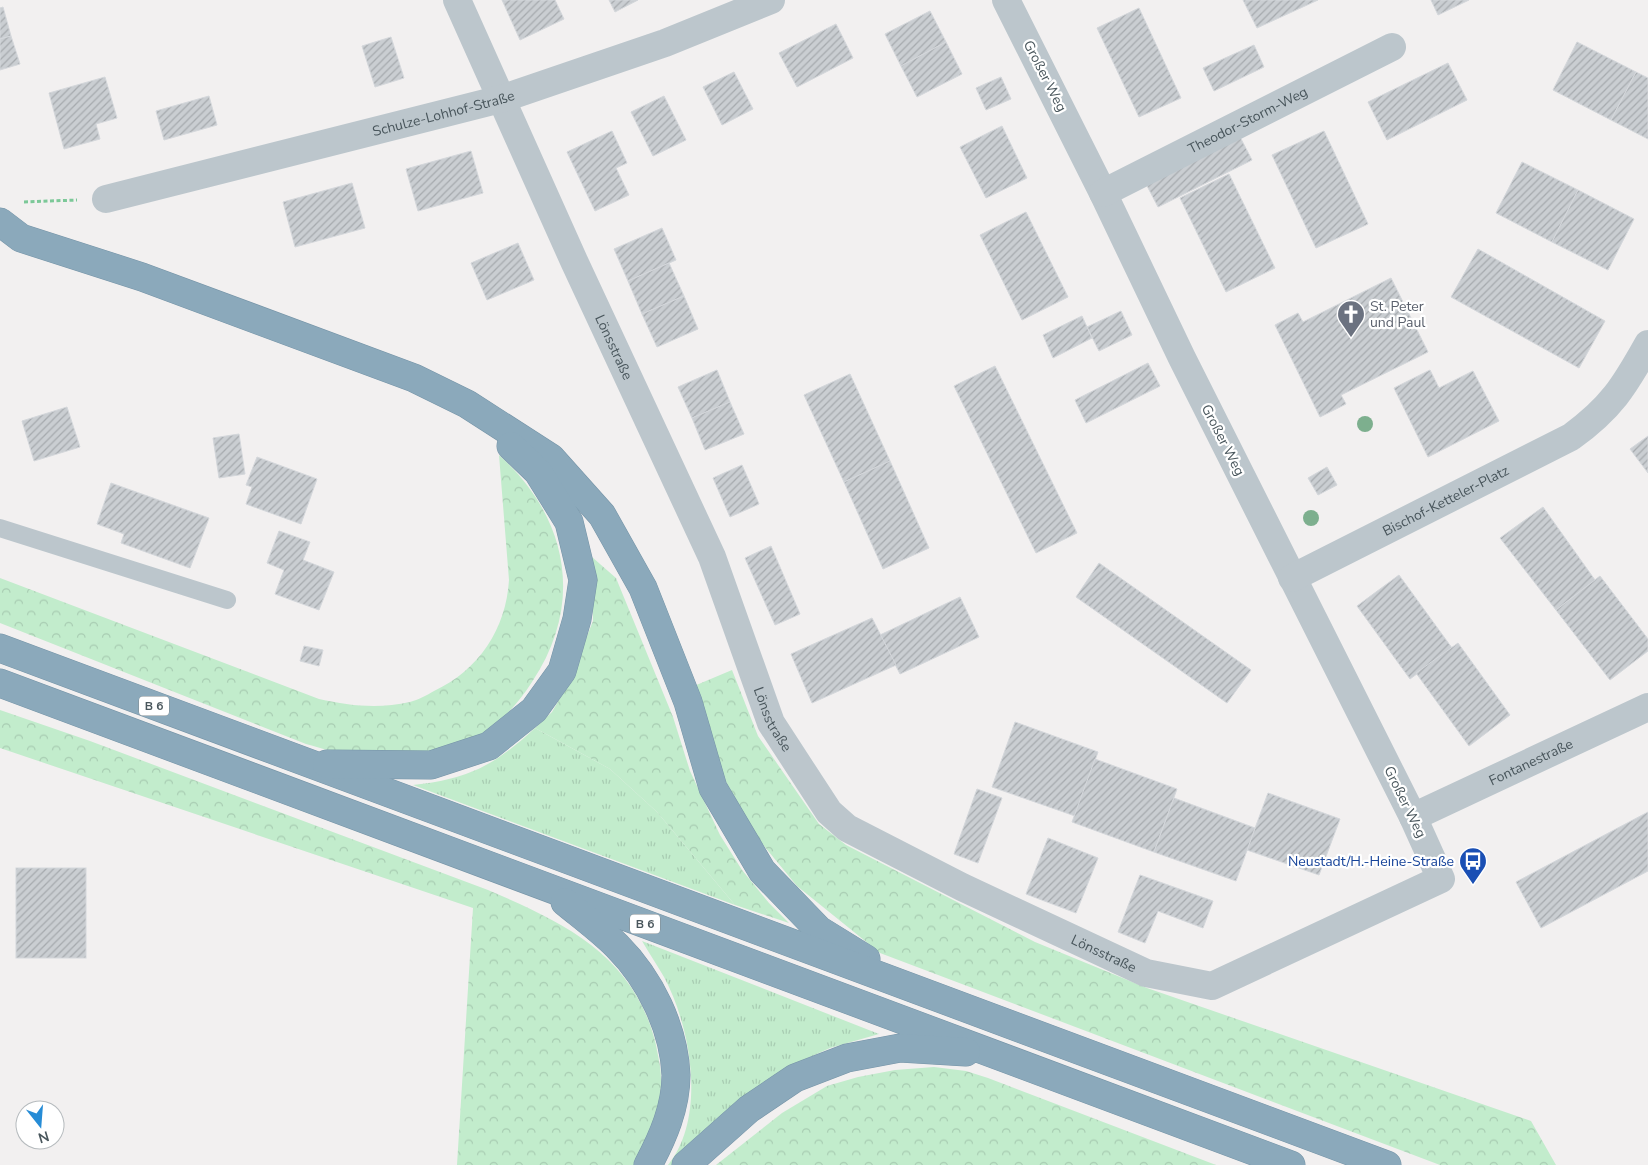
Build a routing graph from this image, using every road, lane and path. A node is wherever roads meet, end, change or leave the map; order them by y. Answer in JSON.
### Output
{"nodes":[{"id":1,"x":457,"y":0,"type":"edge"},
{"id":2,"x":771,"y":0,"type":"edge"},
{"id":3,"x":1006,"y":0,"type":"edge"},
{"id":4,"x":1392,"y":46,"type":"dead end"},
{"id":5,"x":500,"y":99,"type":"junction"},
{"id":6,"x":1103,"y":193,"type":"junction"},
{"id":7,"x":106,"y":200,"type":"joint"},
{"id":8,"x":22,"y":202,"type":"dead end"},
{"id":9,"x":7,"y":235,"type":"edge"},
{"id":10,"x":1648,"y":344,"type":"edge"},
{"id":11,"x":467,"y":404,"type":"junction"},
{"id":12,"x":0,"y":528,"type":"edge"},
{"id":13,"x":1292,"y":578,"type":"junction"},
{"id":14,"x":227,"y":600,"type":"dead end"},
{"id":15,"x":0,"y":648,"type":"edge"},
{"id":16,"x":0,"y":683,"type":"edge"},
{"id":17,"x":1648,"y":706,"type":"edge"},
{"id":18,"x":308,"y":764,"type":"junction"},
{"id":19,"x":1413,"y":817,"type":"junction"},
{"id":20,"x":1441,"y":879,"type":"joint"},
{"id":21,"x":548,"y":888,"type":"junction"},
{"id":22,"x":913,"y":989,"type":"junction"},
{"id":23,"x":993,"y":1053,"type":"junction"},
{"id":24,"x":648,"y":1165,"type":"edge"},
{"id":25,"x":686,"y":1165,"type":"edge"},
{"id":26,"x":1291,"y":1165,"type":"edge"},
{"id":27,"x":1387,"y":1165,"type":"edge"}],
"edges":[{"from":1,"to":5,"type":"street","name":"Lönsstraße"},
{"from":2,"to":5,"type":"street","name":"Schulze-Lohhof-Straße"},
{"from":3,"to":6,"type":"street","name":"Großer Weg"},
{"from":4,"to":6,"type":"street","name":"Theodor-Storm-Weg"},
{"from":5,"to":7,"type":"street","name":"Schulze-Lohhof-Straße"},
{"from":5,"to":20,"type":"street","name":"Lönsstraße"},
{"from":6,"to":13,"type":"street","name":"Großer Weg"},
{"from":7,"to":8,"type":"path"},
{"from":9,"to":11,"type":"highway"},
{"from":10,"to":13,"type":"street","name":"Bischof-Ketteler-Platz"},
{"from":11,"to":18,"type":"highway"},
{"from":11,"to":22,"type":"highway"},
{"from":12,"to":14,"type":"lane"},
{"from":13,"to":19,"type":"street","name":"Großer Weg"},
{"from":15,"to":18,"type":"highway","number":"B 6"},
{"from":16,"to":21,"type":"highway","number":"B 6"},
{"from":17,"to":19,"type":"street","name":"Fontanestraße"},
{"from":18,"to":22,"type":"highway","number":"B 6"},
{"from":19,"to":20,"type":"street","name":"Großer Weg"},
{"from":21,"to":23,"type":"highway","number":"B 6"},
{"from":21,"to":24,"type":"highway"},
{"from":22,"to":27,"type":"highway","number":"B 6"},
{"from":23,"to":25,"type":"highway"},
{"from":23,"to":26,"type":"highway","number":"B 6"}]}
